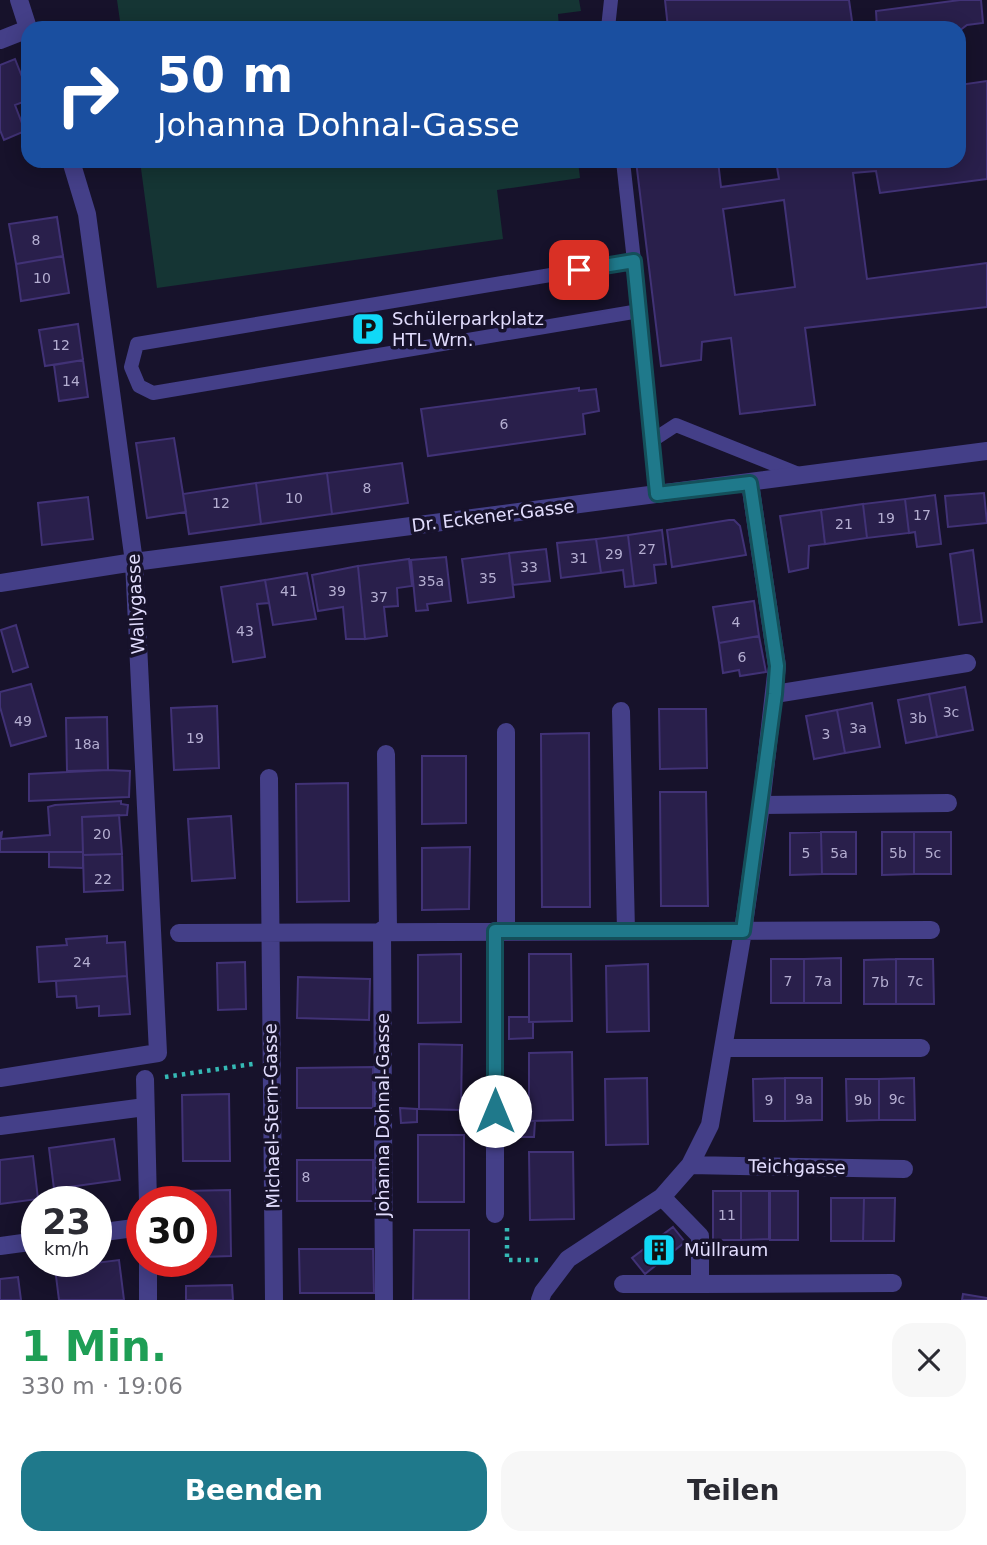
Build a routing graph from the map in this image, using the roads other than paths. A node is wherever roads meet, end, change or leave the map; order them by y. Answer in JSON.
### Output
{"nodes":[{"id":1,"x":19,"y":0,"type":"edge"},
{"id":2,"x":611,"y":0,"type":"edge"},
{"id":3,"x":26,"y":21,"type":"edge"},
{"id":4,"x":609,"y":21,"type":"edge"},
{"id":5,"x":21,"y":32,"type":"edge"},
{"id":6,"x":0,"y":40,"type":"edge"},
{"id":7,"x":73,"y":168,"type":"edge"},
{"id":8,"x":623,"y":168,"type":"edge"},
{"id":9,"x":634,"y":261,"type":"junction"},
{"id":10,"x":639,"y":310,"type":"junction"},
{"id":11,"x":653,"y":440,"type":"junction"},
{"id":12,"x":987,"y":451,"type":"edge"},
{"id":13,"x":801,"y":475,"type":"junction"},
{"id":14,"x":750,"y":483,"type":"junction"},
{"id":15,"x":657,"y":494,"type":"junction"},
{"id":16,"x":134,"y":562,"type":"junction"},
{"id":17,"x":0,"y":583,"type":"edge"},
{"id":18,"x":967,"y":663,"type":"dead end"},
{"id":19,"x":775,"y":694,"type":"junction"},
{"id":20,"x":621,"y":711,"type":"dead end"},
{"id":21,"x":506,"y":732,"type":"dead end"},
{"id":22,"x":386,"y":754,"type":"dead end"},
{"id":23,"x":269,"y":778,"type":"dead end"},
{"id":24,"x":948,"y":803,"type":"dead end"},
{"id":25,"x":761,"y":805,"type":"junction"},
{"id":26,"x":385,"y":930,"type":"junction"},
{"id":27,"x":931,"y":930,"type":"dead end"},
{"id":28,"x":501,"y":931,"type":"junction"},
{"id":29,"x":626,"y":931,"type":"junction"},
{"id":30,"x":743,"y":931,"type":"junction"},
{"id":31,"x":271,"y":932,"type":"junction"},
{"id":32,"x":179,"y":933,"type":"dead end"},
{"id":33,"x":724,"y":1048,"type":"junction"},
{"id":34,"x":921,"y":1048,"type":"dead end"},
{"id":35,"x":0,"y":1077,"type":"edge"},
{"id":36,"x":145,"y":1079,"type":"road end"},
{"id":37,"x":145,"y":1107,"type":"junction"},
{"id":38,"x":0,"y":1126,"type":"edge"},
{"id":39,"x":691,"y":1165,"type":"junction"},
{"id":40,"x":904,"y":1169,"type":"dead end"},
{"id":41,"x":147,"y":1186,"type":"edge"},
{"id":42,"x":662,"y":1197,"type":"junction"},
{"id":43,"x":495,"y":1213,"type":"road end"},
{"id":44,"x":21,"y":1243,"type":"edge"},
{"id":45,"x":0,"y":1246,"type":"edge"},
{"id":46,"x":148,"y":1277,"type":"edge"},
{"id":47,"x":893,"y":1283,"type":"dead end"},
{"id":48,"x":623,"y":1284,"type":"dead end"},
{"id":49,"x":700,"y":1284,"type":"junction"},
{"id":50,"x":148,"y":1300,"type":"edge"},
{"id":51,"x":274,"y":1300,"type":"edge"},
{"id":52,"x":384,"y":1300,"type":"edge"},
{"id":53,"x":540,"y":1300,"type":"edge"}],
"edges":[{"from":1,"to":3,"type":"street"},
{"from":2,"to":4,"type":"lane"},
{"from":5,"to":6,"type":"street"},
{"from":7,"to":16,"type":"street","name":"Wallygasse"},
{"from":8,"to":9,"type":"lane"},
{"from":9,"to":10,"type":"lane"},
{"from":9,"to":10,"type":"lane"},
{"from":10,"to":11,"type":"lane"},
{"from":11,"to":13,"type":"lane"},
{"from":11,"to":15,"type":"lane"},
{"from":12,"to":13,"type":"street","name":"Dr. Eckener-Gasse"},
{"from":13,"to":14,"type":"street","name":"Dr. Eckener-Gasse"},
{"from":14,"to":15,"type":"street","name":"Dr. Eckener-Gasse"},
{"from":14,"to":19,"type":"street"},
{"from":15,"to":16,"type":"street","name":"Dr. Eckener-Gasse"},
{"from":16,"to":17,"type":"street","name":"Dr. Eckener-Gasse"},
{"from":16,"to":35,"type":"street","name":"Wallygasse"},
{"from":18,"to":19,"type":"street"},
{"from":19,"to":25,"type":"street"},
{"from":20,"to":29,"type":"street"},
{"from":21,"to":28,"type":"street"},
{"from":22,"to":26,"type":"street","name":"Johanna Dohnal-Gasse"},
{"from":23,"to":31,"type":"street"},
{"from":24,"to":25,"type":"street"},
{"from":25,"to":30,"type":"street"},
{"from":26,"to":28,"type":"street"},
{"from":26,"to":31,"type":"street"},
{"from":26,"to":52,"type":"street","name":"Johanna Dohnal-Gasse"},
{"from":27,"to":30,"type":"street"},
{"from":28,"to":29,"type":"street"},
{"from":28,"to":43,"type":"street"},
{"from":29,"to":30,"type":"street"},
{"from":30,"to":33,"type":"street"},
{"from":31,"to":32,"type":"street"},
{"from":31,"to":51,"type":"street","name":"Michael-Stern-Gasse"},
{"from":33,"to":34,"type":"street"},
{"from":33,"to":39,"type":"street"},
{"from":36,"to":37,"type":"street"},
{"from":37,"to":38,"type":"street"},
{"from":37,"to":41,"type":"street"},
{"from":39,"to":40,"type":"street","name":"Teichgasse"},
{"from":39,"to":42,"type":"street"},
{"from":42,"to":49,"type":"street"},
{"from":42,"to":53,"type":"street"},
{"from":44,"to":45,"type":"street"},
{"from":46,"to":50,"type":"street"},
{"from":47,"to":49,"type":"street"},
{"from":48,"to":49,"type":"street"}]}
